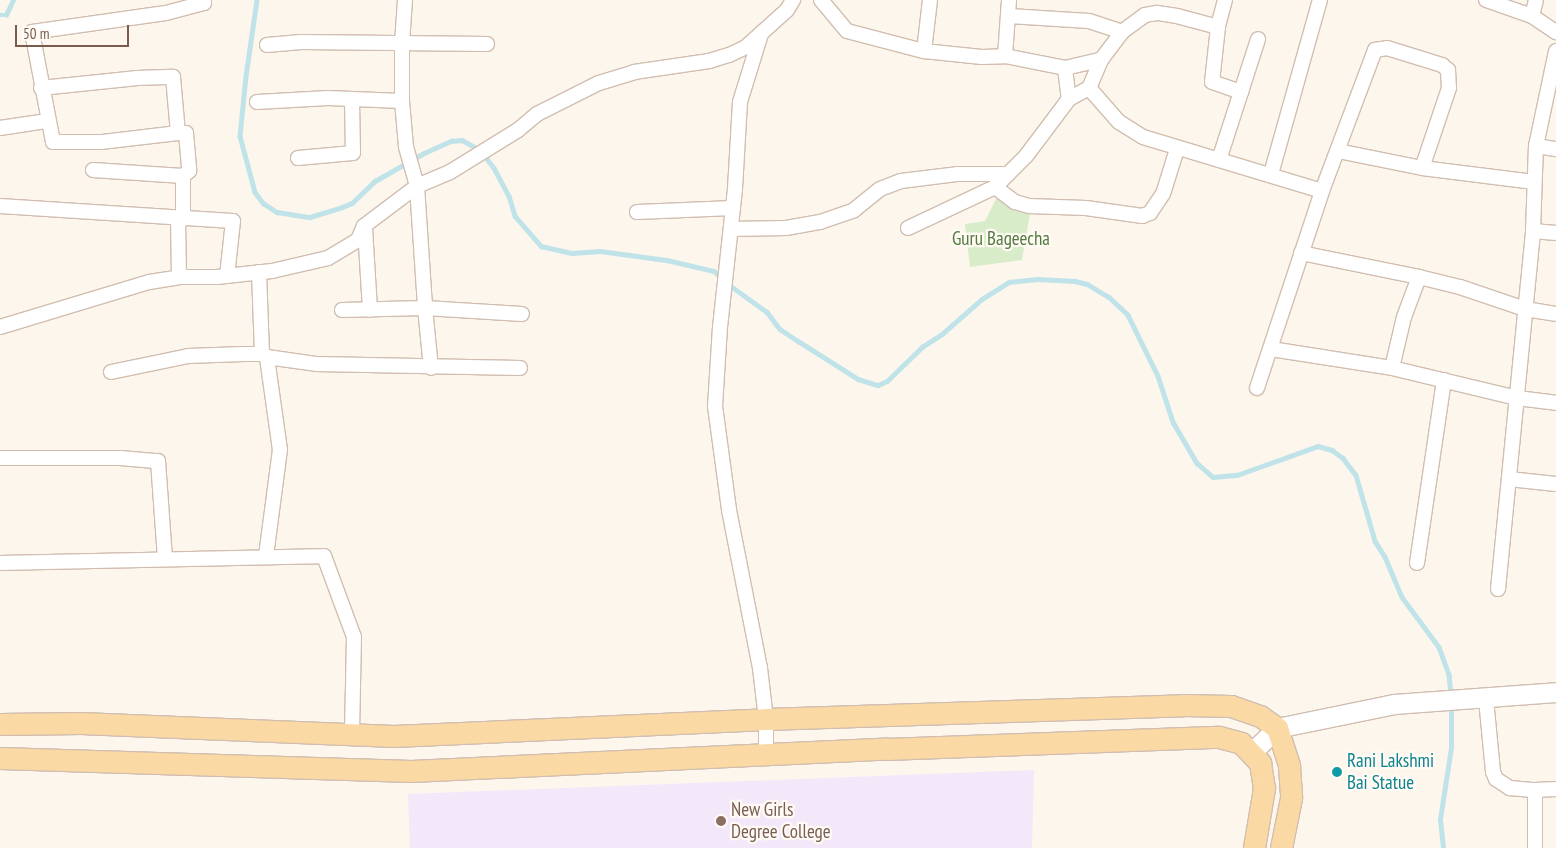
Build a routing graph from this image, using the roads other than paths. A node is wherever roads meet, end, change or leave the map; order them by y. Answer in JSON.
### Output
{"nodes":[{"id":1,"x":204,"y":0,"type":"edge"},
{"id":2,"x":405,"y":0,"type":"edge"},
{"id":3,"x":793,"y":0,"type":"edge"},
{"id":4,"x":821,"y":0,"type":"edge"},
{"id":5,"x":930,"y":0,"type":"edge"},
{"id":6,"x":1009,"y":0,"type":"edge"},
{"id":7,"x":1225,"y":0,"type":"edge"},
{"id":8,"x":1320,"y":0,"type":"edge"},
{"id":9,"x":1486,"y":0,"type":"edge"},
{"id":10,"x":1536,"y":0,"type":"edge"},
{"id":11,"x":1160,"y":6,"type":"edge"},
{"id":12,"x":1010,"y":16,"type":"junction"},
{"id":13,"x":1532,"y":16,"type":"junction"},
{"id":14,"x":1218,"y":28,"type":"junction"},
{"id":15,"x":1122,"y":32,"type":"junction"},
{"id":16,"x":1556,"y":32,"type":"edge"},
{"id":17,"x":761,"y":33,"type":"junction"},
{"id":18,"x":1258,"y":39,"type":"dead end"},
{"id":19,"x":402,"y":44,"type":"junction"},
{"id":20,"x":487,"y":44,"type":"dead end"},
{"id":21,"x":267,"y":45,"type":"dead end"},
{"id":22,"x":1556,"y":50,"type":"edge"},
{"id":23,"x":924,"y":51,"type":"junction"},
{"id":24,"x":1005,"y":56,"type":"junction"},
{"id":25,"x":1101,"y":60,"type":"junction"},
{"id":26,"x":1065,"y":68,"type":"junction"},
{"id":27,"x":41,"y":88,"type":"junction"},
{"id":28,"x":1088,"y":88,"type":"junction"},
{"id":29,"x":1241,"y":92,"type":"junction"},
{"id":30,"x":1069,"y":99,"type":"junction"},
{"id":31,"x":352,"y":101,"type":"junction"},
{"id":32,"x":402,"y":101,"type":"junction"},
{"id":33,"x":257,"y":102,"type":"dead end"},
{"id":34,"x":48,"y":121,"type":"junction"},
{"id":35,"x":0,"y":128,"type":"edge"},
{"id":36,"x":178,"y":133,"type":"junction"},
{"id":37,"x":1536,"y":146,"type":"junction"},
{"id":38,"x":1177,"y":148,"type":"junction"},
{"id":39,"x":1556,"y":149,"type":"edge"},
{"id":40,"x":1338,"y":151,"type":"junction"},
{"id":41,"x":298,"y":158,"type":"dead end"},
{"id":42,"x":1220,"y":160,"type":"junction"},
{"id":43,"x":1422,"y":168,"type":"junction"},
{"id":44,"x":93,"y":170,"type":"dead end"},
{"id":45,"x":1008,"y":174,"type":"junction"},
{"id":46,"x":1271,"y":174,"type":"junction"},
{"id":47,"x":183,"y":176,"type":"junction"},
{"id":48,"x":1534,"y":182,"type":"junction"},
{"id":49,"x":417,"y":186,"type":"junction"},
{"id":50,"x":995,"y":187,"type":"junction"},
{"id":51,"x":1322,"y":192,"type":"junction"},
{"id":52,"x":0,"y":206,"type":"edge"},
{"id":53,"x":733,"y":208,"type":"junction"},
{"id":54,"x":637,"y":212,"type":"dead end"},
{"id":55,"x":181,"y":219,"type":"junction"},
{"id":56,"x":364,"y":226,"type":"junction"},
{"id":57,"x":908,"y":228,"type":"dead end"},
{"id":58,"x":731,"y":229,"type":"junction"},
{"id":59,"x":1533,"y":231,"type":"junction"},
{"id":60,"x":1556,"y":233,"type":"edge"},
{"id":61,"x":1301,"y":253,"type":"junction"},
{"id":62,"x":259,"y":272,"type":"junction"},
{"id":63,"x":228,"y":276,"type":"junction"},
{"id":64,"x":179,"y":277,"type":"junction"},
{"id":65,"x":1419,"y":277,"type":"junction"},
{"id":66,"x":425,"y":308,"type":"junction"},
{"id":67,"x":1525,"y":309,"type":"junction"},
{"id":68,"x":342,"y":310,"type":"dead end"},
{"id":69,"x":370,"y":310,"type":"junction"},
{"id":70,"x":522,"y":314,"type":"dead end"},
{"id":71,"x":1556,"y":314,"type":"edge"},
{"id":72,"x":0,"y":327,"type":"edge"},
{"id":73,"x":1271,"y":349,"type":"junction"},
{"id":74,"x":265,"y":356,"type":"junction"},
{"id":75,"x":432,"y":368,"type":"junction"},
{"id":76,"x":520,"y":368,"type":"dead end"},
{"id":77,"x":1392,"y":368,"type":"junction"},
{"id":78,"x":111,"y":372,"type":"dead end"},
{"id":79,"x":1444,"y":380,"type":"junction"},
{"id":80,"x":1257,"y":388,"type":"dead end"},
{"id":81,"x":1517,"y":398,"type":"junction"},
{"id":82,"x":1556,"y":403,"type":"edge"},
{"id":83,"x":0,"y":458,"type":"edge"},
{"id":84,"x":1509,"y":479,"type":"junction"},
{"id":85,"x":1556,"y":484,"type":"edge"},
{"id":86,"x":266,"y":556,"type":"junction"},
{"id":87,"x":165,"y":559,"type":"junction"},
{"id":88,"x":0,"y":563,"type":"edge"},
{"id":89,"x":1417,"y":563,"type":"dead end"},
{"id":90,"x":1498,"y":589,"type":"dead end"},
{"id":91,"x":1556,"y":692,"type":"edge"},
{"id":92,"x":1486,"y":699,"type":"junction"},
{"id":93,"x":766,"y":719,"type":"junction"},
{"id":94,"x":0,"y":724,"type":"edge"},
{"id":95,"x":1277,"y":728,"type":"junction"},
{"id":96,"x":352,"y":734,"type":"junction"},
{"id":97,"x":1251,"y":753,"type":"junction"},
{"id":98,"x":766,"y":754,"type":"junction"},
{"id":99,"x":0,"y":758,"type":"edge"},
{"id":100,"x":1556,"y":789,"type":"edge"},
{"id":101,"x":1534,"y":790,"type":"junction"},
{"id":102,"x":1254,"y":848,"type":"edge"},
{"id":103,"x":1281,"y":848,"type":"edge"},
{"id":104,"x":1535,"y":848,"type":"edge"}],
"edges":[{"from":1,"to":27,"type":"street"},
{"from":2,"to":19,"type":"street"},
{"from":3,"to":17,"type":"street"},
{"from":4,"to":23,"type":"street"},
{"from":5,"to":23,"type":"street"},
{"from":6,"to":12,"type":"street"},
{"from":7,"to":14,"type":"street"},
{"from":8,"to":46,"type":"street"},
{"from":9,"to":13,"type":"street"},
{"from":10,"to":13,"type":"street"},
{"from":11,"to":14,"type":"street"},
{"from":11,"to":15,"type":"street"},
{"from":12,"to":15,"type":"street"},
{"from":12,"to":24,"type":"street"},
{"from":13,"to":16,"type":"street"},
{"from":14,"to":29,"type":"street"},
{"from":15,"to":25,"type":"street"},
{"from":17,"to":49,"type":"street"},
{"from":17,"to":53,"type":"street"},
{"from":18,"to":29,"type":"street"},
{"from":19,"to":20,"type":"street"},
{"from":19,"to":21,"type":"street"},
{"from":19,"to":32,"type":"street"},
{"from":22,"to":37,"type":"street"},
{"from":23,"to":24,"type":"street"},
{"from":24,"to":26,"type":"street"},
{"from":25,"to":26,"type":"street"},
{"from":25,"to":28,"type":"street"},
{"from":26,"to":30,"type":"street"},
{"from":27,"to":34,"type":"street"},
{"from":27,"to":36,"type":"street"},
{"from":28,"to":30,"type":"street"},
{"from":28,"to":38,"type":"street"},
{"from":29,"to":42,"type":"street"},
{"from":30,"to":45,"type":"street"},
{"from":31,"to":32,"type":"street"},
{"from":31,"to":33,"type":"street"},
{"from":31,"to":41,"type":"street"},
{"from":32,"to":49,"type":"street"},
{"from":34,"to":35,"type":"street"},
{"from":34,"to":36,"type":"street"},
{"from":36,"to":47,"type":"street"},
{"from":37,"to":39,"type":"street"},
{"from":37,"to":48,"type":"street"},
{"from":38,"to":42,"type":"street"},
{"from":38,"to":50,"type":"street"},
{"from":40,"to":43,"type":"street"},
{"from":40,"to":43,"type":"street"},
{"from":40,"to":51,"type":"street"},
{"from":42,"to":46,"type":"street"},
{"from":43,"to":48,"type":"street"},
{"from":44,"to":47,"type":"street"},
{"from":45,"to":50,"type":"street"},
{"from":45,"to":58,"type":"street"},
{"from":46,"to":51,"type":"street"},
{"from":47,"to":55,"type":"street"},
{"from":48,"to":59,"type":"street"},
{"from":49,"to":56,"type":"street"},
{"from":49,"to":66,"type":"street"},
{"from":50,"to":57,"type":"street"},
{"from":51,"to":61,"type":"street"},
{"from":52,"to":55,"type":"street"},
{"from":53,"to":54,"type":"street"},
{"from":53,"to":58,"type":"street"},
{"from":55,"to":63,"type":"street"},
{"from":55,"to":64,"type":"street"},
{"from":56,"to":62,"type":"street"},
{"from":56,"to":69,"type":"street"},
{"from":58,"to":93,"type":"street"},
{"from":59,"to":60,"type":"street"},
{"from":59,"to":67,"type":"street"},
{"from":61,"to":65,"type":"street"},
{"from":61,"to":73,"type":"street"},
{"from":62,"to":63,"type":"street"},
{"from":62,"to":74,"type":"street"},
{"from":63,"to":64,"type":"street"},
{"from":64,"to":72,"type":"street"},
{"from":65,"to":67,"type":"street"},
{"from":65,"to":77,"type":"street"},
{"from":66,"to":69,"type":"street"},
{"from":66,"to":70,"type":"street"},
{"from":66,"to":75,"type":"street"},
{"from":67,"to":71,"type":"street"},
{"from":67,"to":81,"type":"street"},
{"from":68,"to":69,"type":"street"},
{"from":73,"to":77,"type":"street"},
{"from":73,"to":80,"type":"street"},
{"from":74,"to":75,"type":"street"},
{"from":74,"to":78,"type":"street"},
{"from":74,"to":86,"type":"street"},
{"from":75,"to":76,"type":"street"},
{"from":77,"to":79,"type":"street"},
{"from":79,"to":81,"type":"street"},
{"from":79,"to":89,"type":"street"},
{"from":81,"to":82,"type":"street"},
{"from":81,"to":84,"type":"street"},
{"from":83,"to":87,"type":"street"},
{"from":84,"to":85,"type":"street"},
{"from":84,"to":90,"type":"street"},
{"from":86,"to":87,"type":"street"},
{"from":86,"to":96,"type":"street"},
{"from":87,"to":88,"type":"street"},
{"from":91,"to":92,"type":"street"},
{"from":92,"to":95,"type":"street"},
{"from":92,"to":101,"type":"street"},
{"from":93,"to":95,"type":"main road"},
{"from":93,"to":96,"type":"main road"},
{"from":93,"to":98,"type":"street"},
{"from":94,"to":96,"type":"main road"},
{"from":95,"to":97,"type":"street"},
{"from":95,"to":103,"type":"main road"},
{"from":97,"to":98,"type":"main road"},
{"from":97,"to":102,"type":"main road"},
{"from":98,"to":99,"type":"main road"},
{"from":100,"to":101,"type":"street"},
{"from":101,"to":104,"type":"street"}]}
